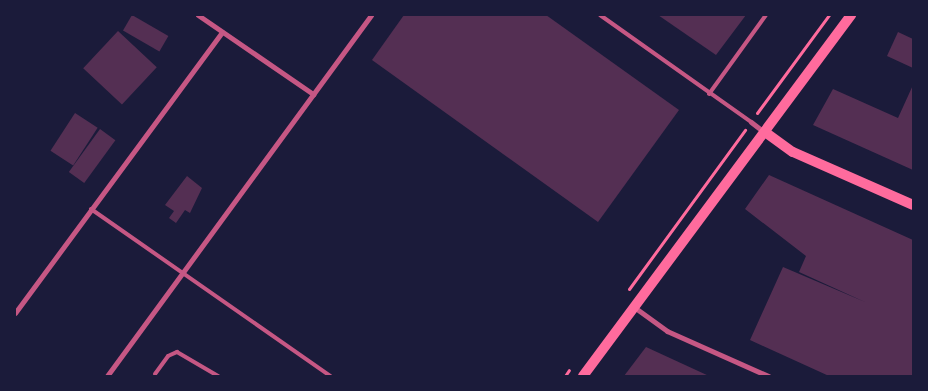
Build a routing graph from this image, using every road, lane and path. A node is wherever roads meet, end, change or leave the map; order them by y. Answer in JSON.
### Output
{"nodes":[{"id":1,"x":198,"y":15,"type":"edge"},
{"id":2,"x":371,"y":15,"type":"edge"},
{"id":3,"x":600,"y":15,"type":"edge"},
{"id":4,"x":766,"y":15,"type":"edge"},
{"id":5,"x":829,"y":15,"type":"edge"},
{"id":6,"x":851,"y":15,"type":"edge"},
{"id":7,"x":222,"y":32,"type":"junction"},
{"id":8,"x":313,"y":94,"type":"junction"},
{"id":9,"x":709,"y":94,"type":"junction"},
{"id":10,"x":750,"y":122,"type":"junction"},
{"id":11,"x":765,"y":132,"type":"junction"},
{"id":12,"x":913,"y":206,"type":"edge"},
{"id":13,"x":91,"y":209,"type":"junction"},
{"id":14,"x":182,"y":275,"type":"junction"},
{"id":15,"x":626,"y":293,"type":"dead end"},
{"id":16,"x":634,"y":307,"type":"junction"},
{"id":17,"x":15,"y":313,"type":"edge"},
{"id":18,"x":571,"y":368,"type":"dead end"},
{"id":19,"x":155,"y":374,"type":"dead end"},
{"id":20,"x":107,"y":376,"type":"edge"},
{"id":21,"x":218,"y":376,"type":"edge"},
{"id":22,"x":330,"y":376,"type":"edge"},
{"id":23,"x":565,"y":376,"type":"edge"},
{"id":24,"x":583,"y":376,"type":"edge"},
{"id":25,"x":768,"y":376,"type":"edge"}],
"edges":[{"from":1,"to":7,"type":"street"},
{"from":2,"to":8,"type":"street"},
{"from":3,"to":9,"type":"lane"},
{"from":4,"to":9,"type":"lane"},
{"from":5,"to":10,"type":"path"},
{"from":6,"to":11,"type":"main road"},
{"from":7,"to":8,"type":"street"},
{"from":7,"to":13,"type":"street"},
{"from":8,"to":14,"type":"street"},
{"from":9,"to":10,"type":"lane"},
{"from":10,"to":11,"type":"street"},
{"from":10,"to":15,"type":"path"},
{"from":11,"to":12,"type":"main road"},
{"from":11,"to":16,"type":"main road"},
{"from":13,"to":14,"type":"lane"},
{"from":13,"to":17,"type":"street"},
{"from":14,"to":20,"type":"street"},
{"from":14,"to":22,"type":"lane"},
{"from":16,"to":24,"type":"main road"},
{"from":16,"to":25,"type":"street"},
{"from":18,"to":23,"type":"path"},
{"from":19,"to":21,"type":"lane"}]}
